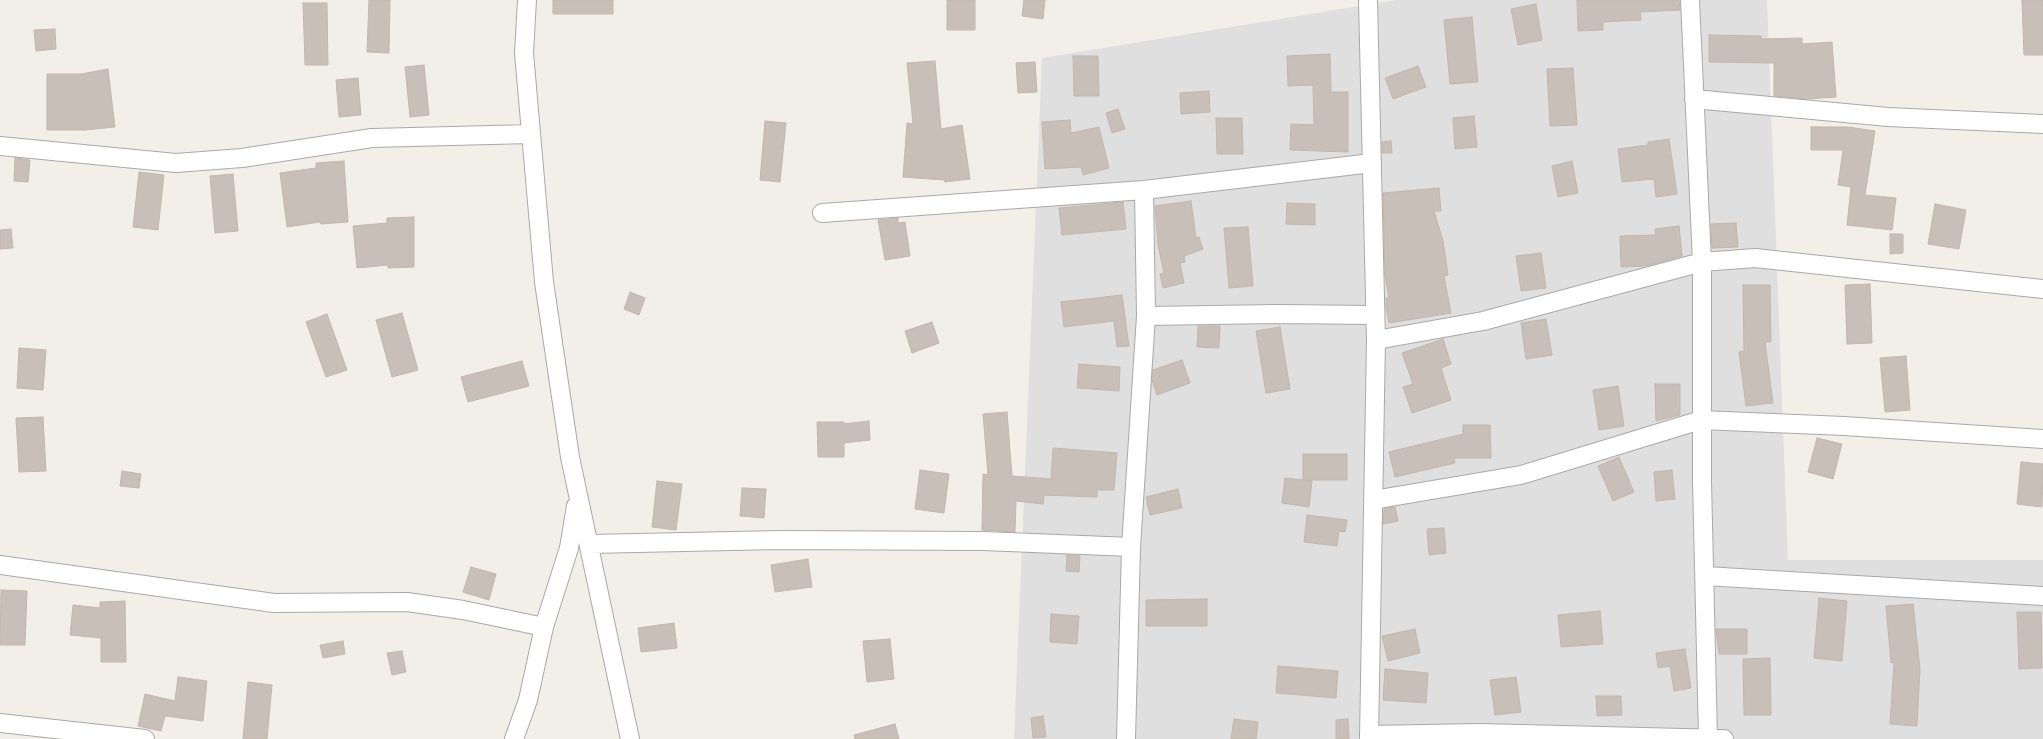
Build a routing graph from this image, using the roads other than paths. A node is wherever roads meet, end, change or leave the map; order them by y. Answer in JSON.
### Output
{"nodes":[{"id":1,"x":527,"y":0,"type":"edge"},
{"id":2,"x":1368,"y":0,"type":"edge"},
{"id":3,"x":1690,"y":0,"type":"edge"},
{"id":4,"x":1694,"y":99,"type":"junction"},
{"id":5,"x":2043,"y":124,"type":"edge"},
{"id":6,"x":531,"y":134,"type":"junction"},
{"id":7,"x":0,"y":146,"type":"edge"},
{"id":8,"x":1372,"y":163,"type":"junction"},
{"id":9,"x":1144,"y":190,"type":"junction"},
{"id":10,"x":822,"y":213,"type":"dead end"},
{"id":11,"x":1702,"y":262,"type":"junction"},
{"id":12,"x":2043,"y":289,"type":"edge"},
{"id":13,"x":1375,"y":315,"type":"junction"},
{"id":14,"x":1146,"y":316,"type":"junction"},
{"id":15,"x":1376,"y":340,"type":"junction"},
{"id":16,"x":1701,"y":420,"type":"junction"},
{"id":17,"x":2043,"y":439,"type":"edge"},
{"id":18,"x":578,"y":496,"type":"junction"},
{"id":19,"x":1373,"y":500,"type":"junction"},
{"id":20,"x":588,"y":544,"type":"junction"},
{"id":21,"x":1131,"y":547,"type":"junction"},
{"id":22,"x":0,"y":565,"type":"edge"},
{"id":23,"x":1705,"y":576,"type":"junction"},
{"id":24,"x":2043,"y":596,"type":"edge"},
{"id":25,"x":544,"y":627,"type":"junction"},
{"id":26,"x":0,"y":723,"type":"edge"},
{"id":27,"x":1369,"y":737,"type":"edge"},
{"id":28,"x":145,"y":739,"type":"edge"},
{"id":29,"x":514,"y":739,"type":"edge"},
{"id":30,"x":630,"y":739,"type":"edge"},
{"id":31,"x":1126,"y":739,"type":"edge"},
{"id":32,"x":1708,"y":739,"type":"edge"},
{"id":33,"x":1724,"y":739,"type":"edge"}],
"edges":[{"from":1,"to":6,"type":"street"},
{"from":2,"to":8,"type":"street"},
{"from":3,"to":4,"type":"street"},
{"from":4,"to":5,"type":"street"},
{"from":4,"to":11,"type":"street"},
{"from":6,"to":7,"type":"street"},
{"from":6,"to":18,"type":"street"},
{"from":8,"to":9,"type":"street"},
{"from":8,"to":13,"type":"street"},
{"from":9,"to":10,"type":"street"},
{"from":9,"to":14,"type":"street"},
{"from":11,"to":12,"type":"street"},
{"from":11,"to":15,"type":"street"},
{"from":11,"to":16,"type":"street"},
{"from":13,"to":14,"type":"street"},
{"from":13,"to":15,"type":"street"},
{"from":14,"to":21,"type":"street"},
{"from":15,"to":19,"type":"street"},
{"from":16,"to":17,"type":"street"},
{"from":16,"to":19,"type":"street"},
{"from":16,"to":23,"type":"street"},
{"from":18,"to":20,"type":"street"},
{"from":18,"to":25,"type":"street"},
{"from":19,"to":27,"type":"street"},
{"from":20,"to":21,"type":"street"},
{"from":20,"to":30,"type":"street"},
{"from":21,"to":31,"type":"street"},
{"from":22,"to":25,"type":"street"},
{"from":23,"to":24,"type":"street"},
{"from":23,"to":32,"type":"street"},
{"from":25,"to":29,"type":"street"},
{"from":26,"to":28,"type":"street"},
{"from":27,"to":32,"type":"street"},
{"from":32,"to":33,"type":"street"}]}
